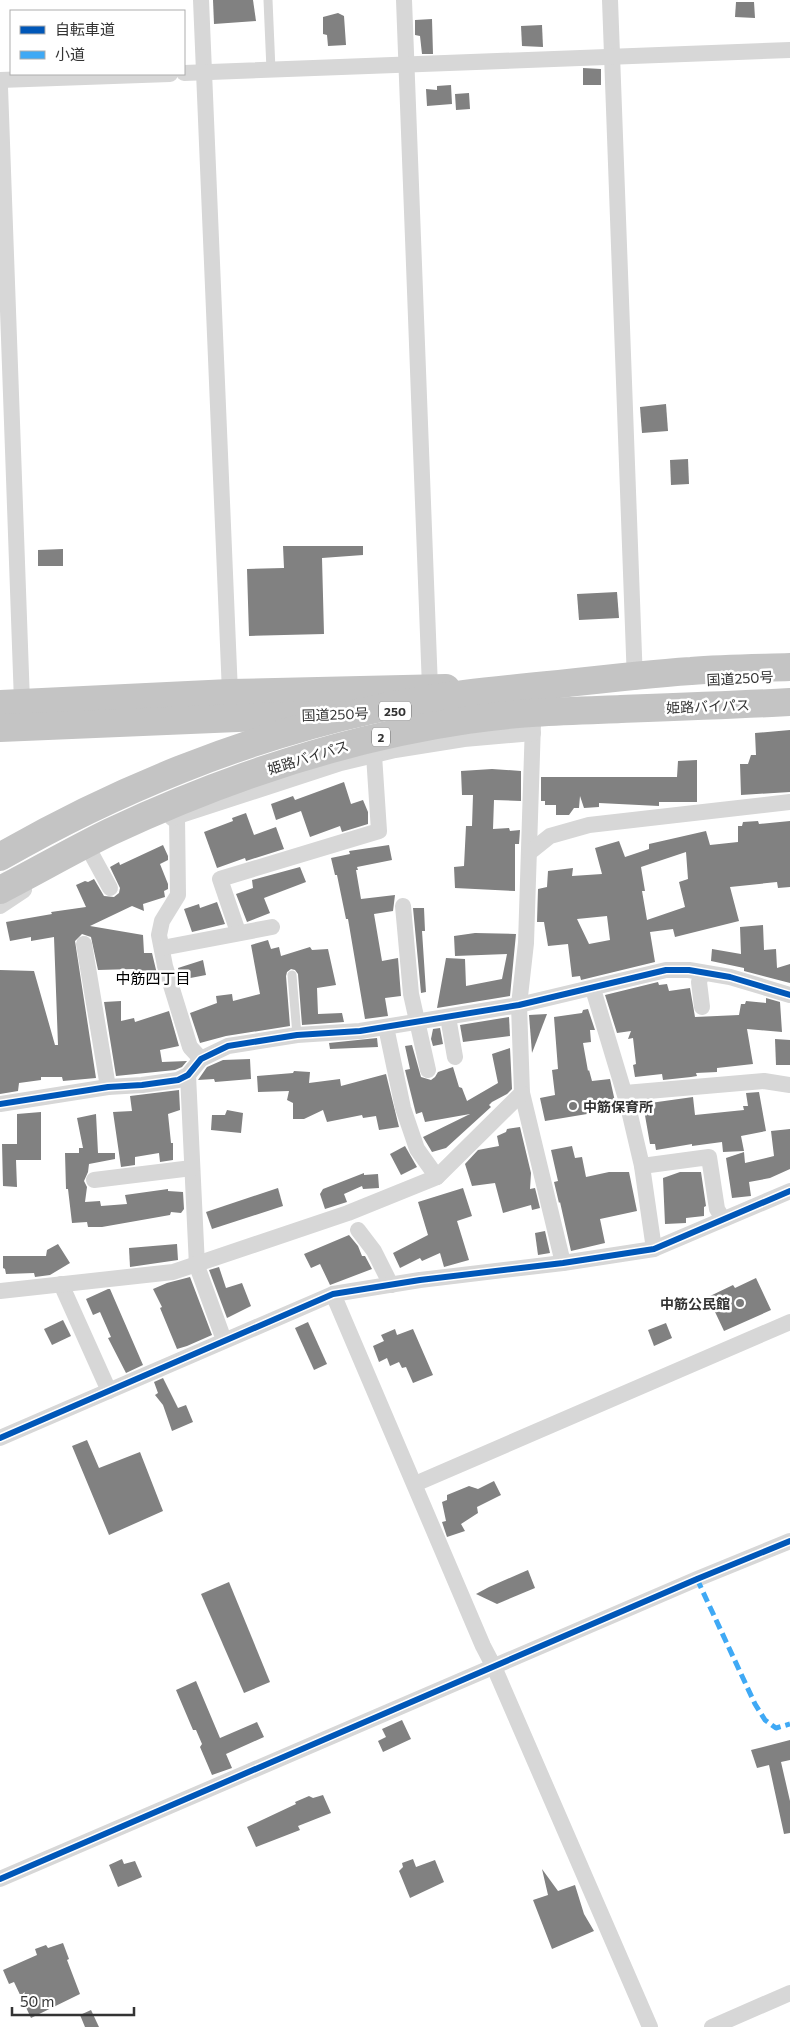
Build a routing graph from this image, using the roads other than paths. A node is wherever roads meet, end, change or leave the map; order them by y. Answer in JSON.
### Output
{"nodes":[{"id":1,"x":201,"y":0,"type":"edge"},
{"id":2,"x":268,"y":0,"type":"edge"},
{"id":3,"x":404,"y":0,"type":"edge"},
{"id":4,"x":610,"y":0,"type":"edge"},
{"id":5,"x":790,"y":50,"type":"edge"},
{"id":6,"x":612,"y":58,"type":"junction"},
{"id":7,"x":407,"y":65,"type":"junction"},
{"id":8,"x":271,"y":70,"type":"junction"},
{"id":9,"x":204,"y":72,"type":"junction"},
{"id":10,"x":185,"y":73,"type":"edge"},
{"id":11,"x":142,"y":75,"type":"edge"},
{"id":12,"x":0,"y":80,"type":"edge"},
{"id":13,"x":0,"y":87,"type":"edge"},
{"id":14,"x":790,"y":667,"type":"edge"},
{"id":15,"x":790,"y":676,"type":"edge"},
{"id":16,"x":635,"y":683,"type":"junction"},
{"id":17,"x":430,"y":688,"type":"junction"},
{"id":18,"x":230,"y":693,"type":"junction"},
{"id":19,"x":790,"y":694,"type":"edge"},
{"id":20,"x":790,"y":702,"type":"edge"},
{"id":21,"x":11,"y":703,"type":"edge"},
{"id":22,"x":534,"y":705,"type":"junction"},
{"id":23,"x":0,"y":728,"type":"edge"},
{"id":24,"x":533,"y":733,"type":"junction"},
{"id":25,"x":374,"y":755,"type":"junction"},
{"id":26,"x":790,"y":802,"type":"edge"},
{"id":27,"x":177,"y":816,"type":"junction"},
{"id":28,"x":530,"y":852,"type":"junction"},
{"id":29,"x":92,"y":855,"type":"junction"},
{"id":30,"x":0,"y":857,"type":"edge"},
{"id":31,"x":110,"y":888,"type":"dead end"},
{"id":32,"x":0,"y":890,"type":"edge"},
{"id":33,"x":0,"y":906,"type":"edge"},
{"id":34,"x":403,"y":906,"type":"dead end"},
{"id":35,"x":272,"y":927,"type":"dead end"},
{"id":36,"x":238,"y":932,"type":"junction"},
{"id":37,"x":84,"y":944,"type":"dead end"},
{"id":38,"x":162,"y":948,"type":"junction"},
{"id":39,"x":702,"y":973,"type":"junction"},
{"id":40,"x":292,"y":975,"type":"dead end"},
{"id":41,"x":593,"y":989,"type":"junction"},
{"id":42,"x":790,"y":994,"type":"edge"},
{"id":43,"x":519,"y":1005,"type":"junction"},
{"id":44,"x":702,"y":1007,"type":"dead end"},
{"id":45,"x":448,"y":1017,"type":"junction"},
{"id":46,"x":417,"y":1022,"type":"junction"},
{"id":47,"x":386,"y":1027,"type":"junction"},
{"id":48,"x":298,"y":1035,"type":"junction"},
{"id":49,"x":455,"y":1057,"type":"dead end"},
{"id":50,"x":201,"y":1059,"type":"junction"},
{"id":51,"x":428,"y":1070,"type":"dead end"},
{"id":52,"x":188,"y":1075,"type":"junction"},
{"id":53,"x":790,"y":1085,"type":"edge"},
{"id":54,"x":108,"y":1087,"type":"junction"},
{"id":55,"x":522,"y":1093,"type":"junction"},
{"id":56,"x":625,"y":1094,"type":"junction"},
{"id":57,"x":0,"y":1104,"type":"edge"},
{"id":58,"x":642,"y":1166,"type":"junction"},
{"id":59,"x":192,"y":1168,"type":"junction"},
{"id":60,"x":437,"y":1177,"type":"junction"},
{"id":61,"x":94,"y":1180,"type":"dead end"},
{"id":62,"x":790,"y":1191,"type":"edge"},
{"id":63,"x":722,"y":1219,"type":"junction"},
{"id":64,"x":358,"y":1230,"type":"dead end"},
{"id":65,"x":654,"y":1249,"type":"junction"},
{"id":66,"x":563,"y":1263,"type":"junction"},
{"id":67,"x":197,"y":1266,"type":"junction"},
{"id":68,"x":61,"y":1284,"type":"junction"},
{"id":69,"x":391,"y":1285,"type":"junction"},
{"id":70,"x":0,"y":1291,"type":"edge"},
{"id":71,"x":333,"y":1294,"type":"junction"},
{"id":72,"x":790,"y":1322,"type":"edge"},
{"id":73,"x":224,"y":1340,"type":"junction"},
{"id":74,"x":109,"y":1391,"type":"junction"},
{"id":75,"x":0,"y":1438,"type":"edge"},
{"id":76,"x":415,"y":1484,"type":"junction"},
{"id":77,"x":790,"y":1541,"type":"edge"},
{"id":78,"x":494,"y":1667,"type":"junction"},
{"id":79,"x":0,"y":1879,"type":"edge"},
{"id":80,"x":790,"y":1993,"type":"edge"},
{"id":81,"x":650,"y":2027,"type":"edge"},
{"id":82,"x":712,"y":2027,"type":"edge"}],
"edges":[{"from":1,"to":9,"type":"street"},
{"from":2,"to":8,"type":"lane"},
{"from":3,"to":7,"type":"street"},
{"from":4,"to":6,"type":"street"},
{"from":5,"to":6,"type":"street"},
{"from":6,"to":7,"type":"street"},
{"from":6,"to":16,"type":"street"},
{"from":7,"to":8,"type":"street"},
{"from":7,"to":17,"type":"street"},
{"from":8,"to":9,"type":"street"},
{"from":9,"to":10,"type":"street"},
{"from":9,"to":18,"type":"street"},
{"from":11,"to":12,"type":"street"},
{"from":13,"to":21,"type":"street"},
{"from":14,"to":30,"type":"highway","name":"姫路バイパス","number":"2","bridge":true},
{"from":15,"to":16,"type":"highway","name":"国道250号","number":"250"},
{"from":16,"to":17,"type":"highway","name":"国道250号","number":"250"},
{"from":17,"to":18,"type":"highway","name":"国道250号","number":"250"},
{"from":18,"to":21,"type":"highway","name":"国道250号","number":"250"},
{"from":19,"to":22,"type":"highway","name":"国道250号","number":"250"},
{"from":20,"to":32,"type":"highway","name":"姫路バイパス","number":"2","bridge":true},
{"from":22,"to":23,"type":"highway","name":"国道250号","number":"250"},
{"from":22,"to":24,"type":"street"},
{"from":24,"to":25,"type":"street"},
{"from":24,"to":28,"type":"street"},
{"from":25,"to":27,"type":"street"},
{"from":25,"to":36,"type":"street"},
{"from":26,"to":28,"type":"street"},
{"from":27,"to":29,"type":"street"},
{"from":27,"to":38,"type":"street"},
{"from":28,"to":43,"type":"street"},
{"from":29,"to":31,"type":"street"},
{"from":29,"to":33,"type":"street"},
{"from":34,"to":46,"type":"street"},
{"from":35,"to":36,"type":"street"},
{"from":36,"to":38,"type":"street"},
{"from":37,"to":54,"type":"street"},
{"from":38,"to":50,"type":"street"},
{"from":39,"to":41,"type":"street"},
{"from":39,"to":42,"type":"street"},
{"from":39,"to":44,"type":"street"},
{"from":40,"to":48,"type":"lane"},
{"from":41,"to":43,"type":"street"},
{"from":41,"to":56,"type":"street"},
{"from":43,"to":45,"type":"street"},
{"from":43,"to":55,"type":"street"},
{"from":45,"to":46,"type":"street"},
{"from":45,"to":49,"type":"street"},
{"from":46,"to":47,"type":"street"},
{"from":46,"to":51,"type":"street"},
{"from":47,"to":48,"type":"street"},
{"from":47,"to":60,"type":"street"},
{"from":48,"to":50,"type":"street"},
{"from":50,"to":52,"type":"street"},
{"from":52,"to":54,"type":"street"},
{"from":52,"to":59,"type":"street"},
{"from":53,"to":56,"type":"street"},
{"from":54,"to":57,"type":"street"},
{"from":55,"to":60,"type":"street"},
{"from":55,"to":66,"type":"street"},
{"from":56,"to":58,"type":"street"},
{"from":58,"to":63,"type":"street"},
{"from":58,"to":65,"type":"street"},
{"from":59,"to":61,"type":"street"},
{"from":59,"to":67,"type":"street"},
{"from":60,"to":67,"type":"street"},
{"from":62,"to":63,"type":"street"},
{"from":63,"to":65,"type":"street"},
{"from":64,"to":69,"type":"street"},
{"from":65,"to":66,"type":"street"},
{"from":66,"to":69,"type":"street"},
{"from":67,"to":68,"type":"street"},
{"from":67,"to":73,"type":"street"},
{"from":68,"to":70,"type":"street"},
{"from":68,"to":74,"type":"street"},
{"from":69,"to":71,"type":"street"},
{"from":71,"to":73,"type":"street"},
{"from":71,"to":76,"type":"street"},
{"from":72,"to":76,"type":"street"},
{"from":73,"to":74,"type":"street"},
{"from":74,"to":75,"type":"street"},
{"from":76,"to":78,"type":"street"},
{"from":77,"to":78,"type":"street"},
{"from":78,"to":79,"type":"street"},
{"from":78,"to":81,"type":"street"},
{"from":80,"to":82,"type":"street"}]}
